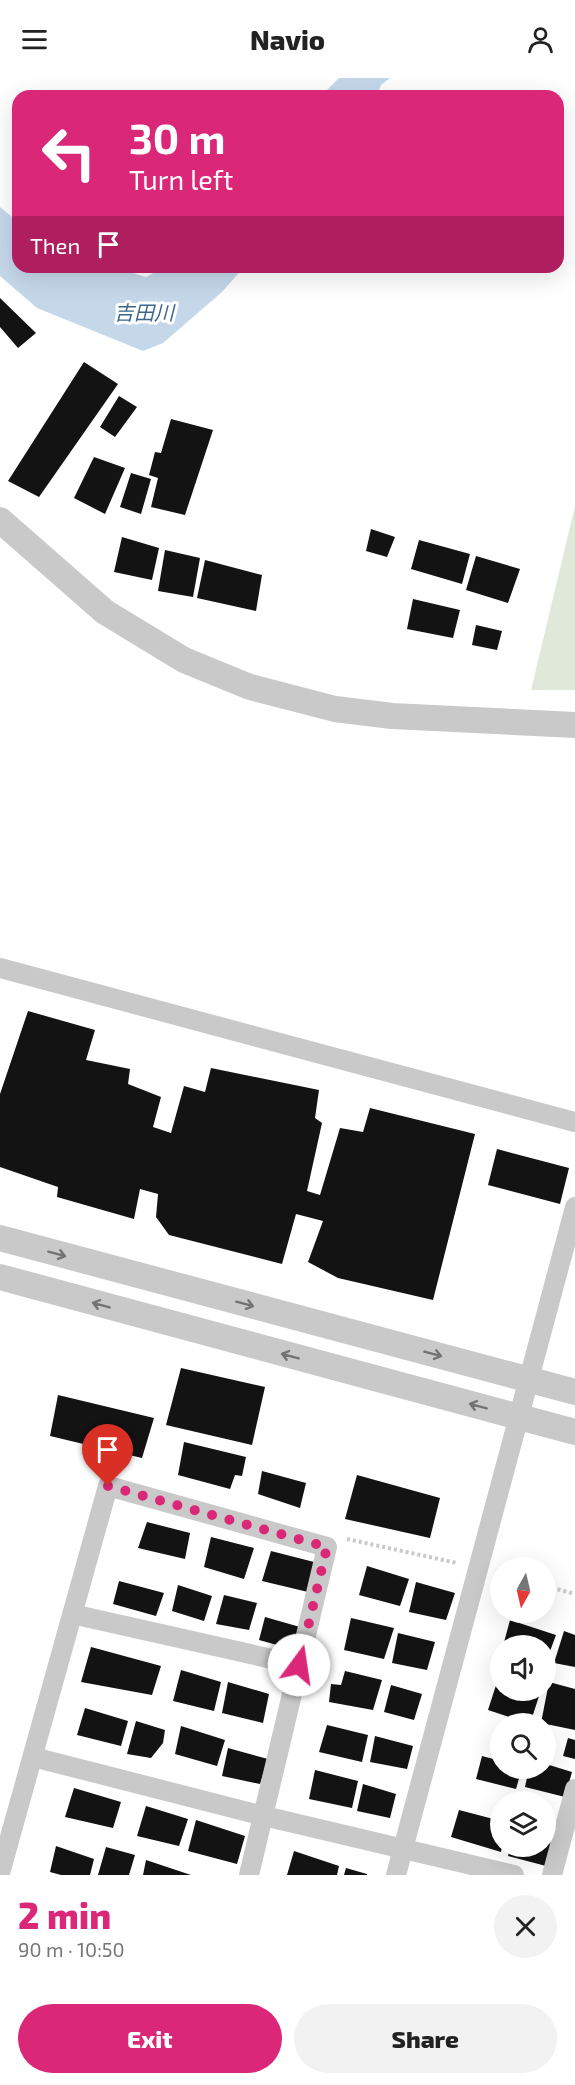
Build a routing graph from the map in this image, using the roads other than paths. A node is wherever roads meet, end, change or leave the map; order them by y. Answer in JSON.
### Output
{"nodes":[{"id":1,"x":0,"y":520,"type":"edge"},
{"id":2,"x":575,"y":725,"type":"edge"},
{"id":3,"x":0,"y":968,"type":"edge"},
{"id":4,"x":575,"y":1122,"type":"edge"},
{"id":5,"x":575,"y":1207,"type":"edge"},
{"id":6,"x":0,"y":1238,"type":"edge"},
{"id":7,"x":0,"y":1277,"type":"edge"},
{"id":8,"x":530,"y":1380,"type":"junction"},
{"id":9,"x":575,"y":1392,"type":"edge"},
{"id":10,"x":520,"y":1418,"type":"junction"},
{"id":11,"x":575,"y":1432,"type":"edge"},
{"id":12,"x":72,"y":1614,"type":"junction"},
{"id":13,"x":299,"y":1665,"type":"junction"},
{"id":14,"x":33,"y":1757,"type":"junction"},
{"id":15,"x":575,"y":1789,"type":"edge"},
{"id":16,"x":264,"y":1816,"type":"junction"},
{"id":17,"x":403,"y":1848,"type":"junction"},
{"id":18,"x":0,"y":1873,"type":"edge"},
{"id":19,"x":249,"y":1875,"type":"edge"},
{"id":20,"x":396,"y":1875,"type":"edge"},
{"id":21,"x":514,"y":1875,"type":"edge"},
{"id":22,"x":552,"y":1875,"type":"edge"}],
"edges":[{"from":1,"to":2,"type":"street"},
{"from":3,"to":4,"type":"street"},
{"from":5,"to":8,"type":"street"},
{"from":6,"to":8,"type":"street","one_way":true},
{"from":10,"to":7,"type":"street","one_way":true},
{"from":8,"to":9,"type":"street"},
{"from":8,"to":10,"type":"street"},
{"from":10,"to":11,"type":"street"},
{"from":10,"to":17,"type":"street"},
{"from":12,"to":13,"type":"street"},
{"from":12,"to":13,"type":"street"},
{"from":12,"to":14,"type":"street"},
{"from":13,"to":16,"type":"street"},
{"from":14,"to":16,"type":"street"},
{"from":14,"to":18,"type":"street"},
{"from":15,"to":22,"type":"street"},
{"from":16,"to":17,"type":"street"},
{"from":16,"to":19,"type":"street"},
{"from":17,"to":20,"type":"street"},
{"from":17,"to":21,"type":"street"}]}
